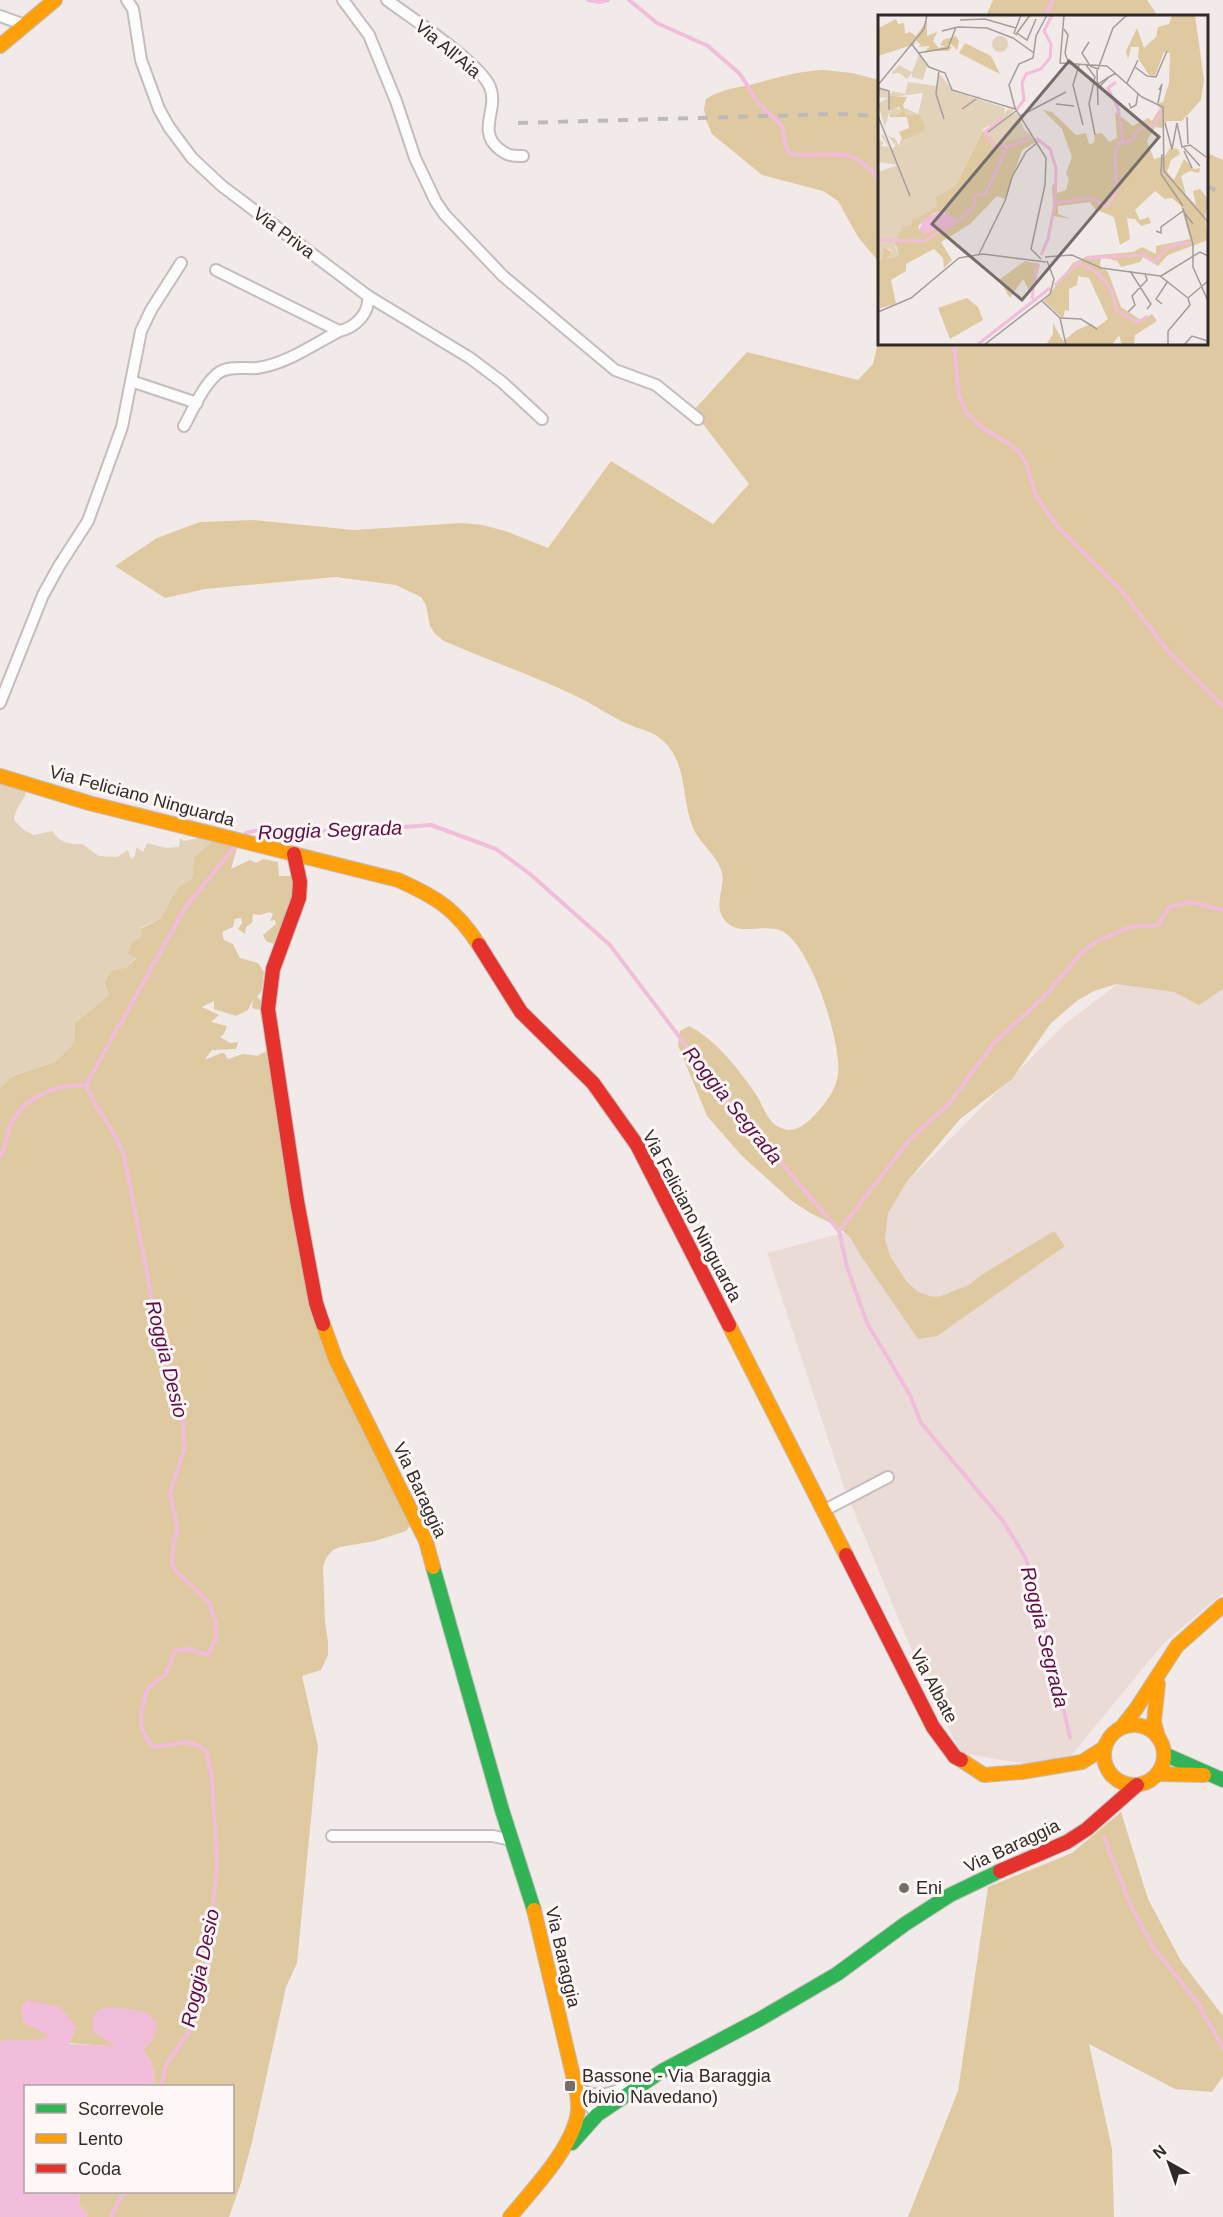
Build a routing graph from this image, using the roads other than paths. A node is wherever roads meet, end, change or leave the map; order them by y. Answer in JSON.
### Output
{"nodes":[{"id":1,"x":55,"y":0,"type":"edge"},
{"id":2,"x":127,"y":0,"type":"edge"},
{"id":3,"x":343,"y":0,"type":"edge"},
{"id":4,"x":387,"y":0,"type":"edge"},
{"id":5,"x":0,"y":16,"type":"edge"},
{"id":6,"x":25,"y":26,"type":"junction"},
{"id":7,"x":0,"y":46,"type":"edge"},
{"id":8,"x":523,"y":156,"type":"dead end"},
{"id":9,"x":181,"y":263,"type":"dead end"},
{"id":10,"x":216,"y":270,"type":"dead end"},
{"id":11,"x":368,"y":296,"type":"junction"},
{"id":12,"x":339,"y":331,"type":"junction"},
{"id":13,"x":131,"y":381,"type":"junction"},
{"id":14,"x":197,"y":403,"type":"junction"},
{"id":15,"x":543,"y":419,"type":"dead end"},
{"id":16,"x":698,"y":419,"type":"dead end"},
{"id":17,"x":184,"y":426,"type":"dead end"},
{"id":18,"x":0,"y":703,"type":"edge"},
{"id":19,"x":0,"y":776,"type":"edge"},
{"id":20,"x":294,"y":854,"type":"junction"},
{"id":21,"x":888,"y":1477,"type":"dead end"},
{"id":22,"x":824,"y":1511,"type":"junction"},
{"id":23,"x":1223,"y":1605,"type":"edge"},
{"id":24,"x":1161,"y":1672,"type":"junction"},
{"id":25,"x":1122,"y":1727,"type":"junction"},
{"id":26,"x":1158,"y":1737,"type":"junction"},
{"id":27,"x":1104,"y":1748,"type":"junction"},
{"id":28,"x":1164,"y":1755,"type":"junction"},
{"id":29,"x":1082,"y":1762,"type":"junction"},
{"id":30,"x":1108,"y":1771,"type":"junction"},
{"id":31,"x":1157,"y":1774,"type":"junction"},
{"id":32,"x":1216,"y":1778,"type":"edge"},
{"id":33,"x":1137,"y":1785,"type":"junction"},
{"id":34,"x":1107,"y":1812,"type":"junction"},
{"id":35,"x":332,"y":1836,"type":"dead end"},
{"id":36,"x":511,"y":1840,"type":"junction"},
{"id":37,"x":659,"y":2072,"type":"junction"},
{"id":38,"x":576,"y":2088,"type":"junction"},
{"id":39,"x":597,"y":2115,"type":"junction"},
{"id":40,"x":545,"y":2172,"type":"junction"},
{"id":41,"x":510,"y":2217,"type":"edge"}],
"edges":[{"from":1,"to":6,"type":"street"},
{"from":2,"to":11,"type":"street","name":"Via Priva"},
{"from":3,"to":16,"type":"street"},
{"from":4,"to":8,"type":"street","name":"Via All'Aia"},
{"from":5,"to":6,"type":"street"},
{"from":6,"to":7,"type":"street"},
{"from":9,"to":13,"type":"street"},
{"from":10,"to":12,"type":"street"},
{"from":11,"to":12,"type":"street"},
{"from":11,"to":15,"type":"street","name":"Via Priva"},
{"from":12,"to":14,"type":"street"},
{"from":13,"to":14,"type":"street"},
{"from":13,"to":18,"type":"street"},
{"from":14,"to":17,"type":"street"},
{"from":19,"to":20,"type":"street","name":"Via Feliciano Ninguarda"},
{"from":20,"to":22,"type":"street","name":"Via Feliciano Ninguarda"},
{"from":20,"to":36,"type":"street","name":"Via Baraggia"},
{"from":21,"to":22,"type":"street"},
{"from":22,"to":29,"type":"street","name":"Via Albate"},
{"from":23,"to":24,"type":"street"},
{"from":24,"to":25,"type":"street"},
{"from":24,"to":26,"type":"street"},
{"from":25,"to":26,"type":"street"},
{"from":25,"to":27,"type":"street"},
{"from":26,"to":28,"type":"street"},
{"from":27,"to":29,"type":"street","name":"Via Albate"},
{"from":27,"to":30,"type":"street"},
{"from":28,"to":31,"type":"street"},
{"from":28,"to":32,"type":"street"},
{"from":29,"to":30,"type":"street","name":"Via Albate"},
{"from":30,"to":33,"type":"street"},
{"from":30,"to":34,"type":"street"},
{"from":31,"to":32,"type":"street"},
{"from":31,"to":33,"type":"street"},
{"from":33,"to":34,"type":"street","name":"Via Baraggia"},
{"from":34,"to":37,"type":"street","name":"Via Baraggia"},
{"from":35,"to":36,"type":"street"},
{"from":36,"to":38,"type":"street","name":"Via Baraggia"},
{"from":37,"to":38,"type":"street"},
{"from":37,"to":39,"type":"street","name":"Via Baraggia"},
{"from":38,"to":39,"type":"street"},
{"from":38,"to":40,"type":"street","name":"Via Baraggia"},
{"from":39,"to":40,"type":"street","name":"Via Baraggia"},
{"from":40,"to":41,"type":"street","name":"Via Baraggia"}]}
